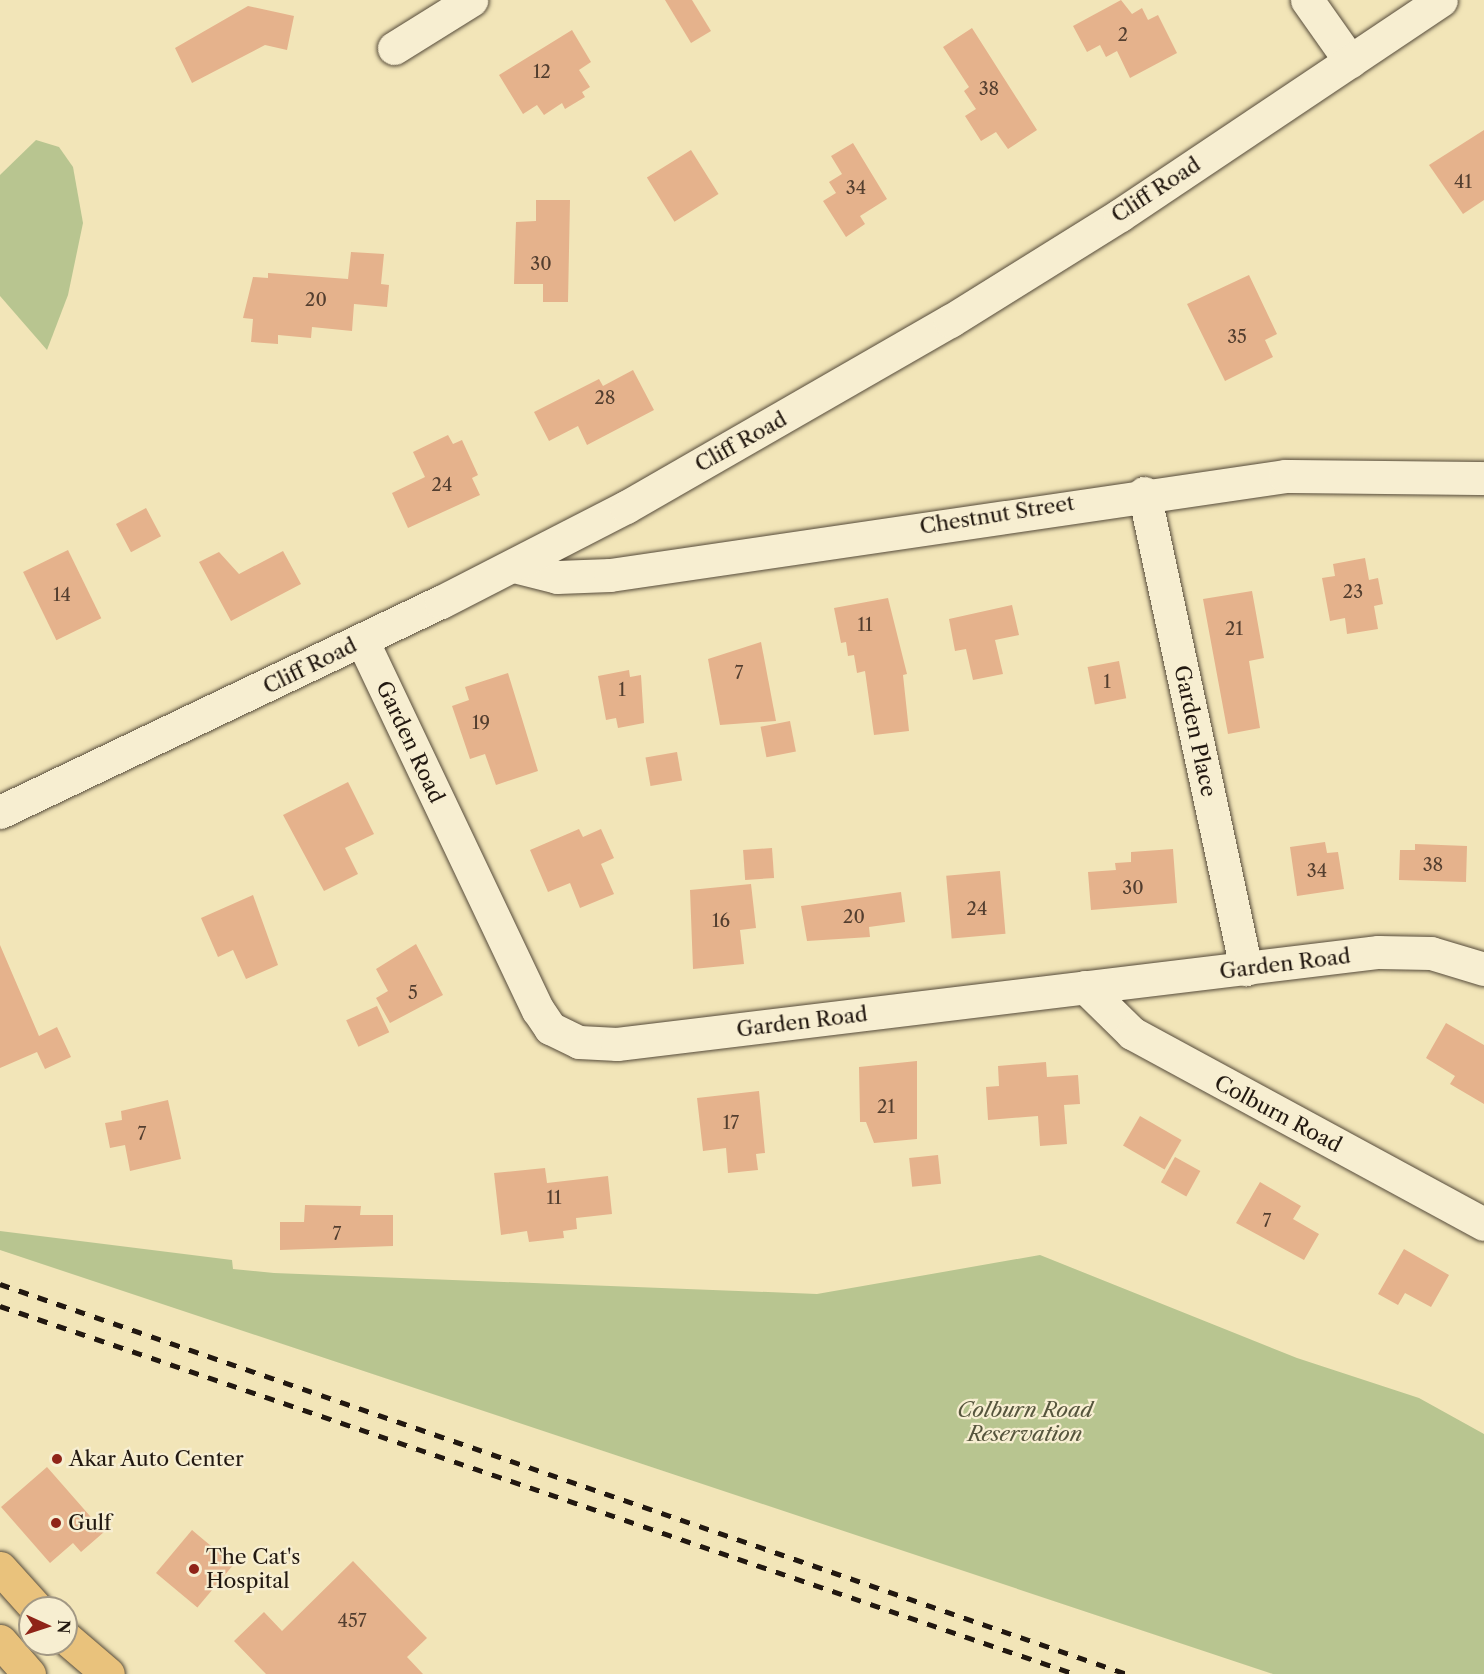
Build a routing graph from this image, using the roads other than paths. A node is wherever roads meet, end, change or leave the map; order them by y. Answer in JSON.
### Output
{"nodes":[{"id":1,"x":471,"y":0,"type":"edge"},
{"id":2,"x":1307,"y":0,"type":"edge"},
{"id":3,"x":1441,"y":0,"type":"edge"},
{"id":4,"x":394,"y":48,"type":"dead end"},
{"id":5,"x":1350,"y":61,"type":"junction"},
{"id":6,"x":1484,"y":478,"type":"edge"},
{"id":7,"x":1144,"y":493,"type":"junction"},
{"id":8,"x":514,"y":566,"type":"junction"},
{"id":9,"x":362,"y":640,"type":"junction"},
{"id":10,"x":0,"y":812,"type":"edge"},
{"id":11,"x":1246,"y":969,"type":"junction"},
{"id":12,"x":1484,"y":969,"type":"edge"},
{"id":13,"x":1084,"y":987,"type":"junction"},
{"id":14,"x":1484,"y":1224,"type":"edge"},
{"id":15,"x":0,"y":1568,"type":"edge"},
{"id":16,"x":25,"y":1596,"type":"edge"},
{"id":17,"x":0,"y":1641,"type":"edge"},
{"id":18,"x":78,"y":1648,"type":"edge"},
{"id":19,"x":29,"y":1674,"type":"edge"},
{"id":20,"x":108,"y":1674,"type":"edge"}],
"edges":[{"from":1,"to":4,"type":"street"},
{"from":2,"to":5,"type":"street"},
{"from":3,"to":5,"type":"street","name":"Cliff Road"},
{"from":5,"to":8,"type":"street","name":"Cliff Road"},
{"from":6,"to":7,"type":"street","name":"Chestnut Street"},
{"from":7,"to":8,"type":"street","name":"Chestnut Street"},
{"from":7,"to":11,"type":"street","name":"Garden Place"},
{"from":8,"to":9,"type":"street","name":"Cliff Road"},
{"from":9,"to":10,"type":"street","name":"Cliff Road"},
{"from":9,"to":13,"type":"street","name":"Garden Road"},
{"from":11,"to":12,"type":"street","name":"Garden Road"},
{"from":11,"to":13,"type":"street","name":"Garden Road"},
{"from":13,"to":14,"type":"street","name":"Colburn Road"},
{"from":15,"to":16,"type":"highway"},
{"from":17,"to":19,"type":"highway"},
{"from":18,"to":20,"type":"highway"}]}
